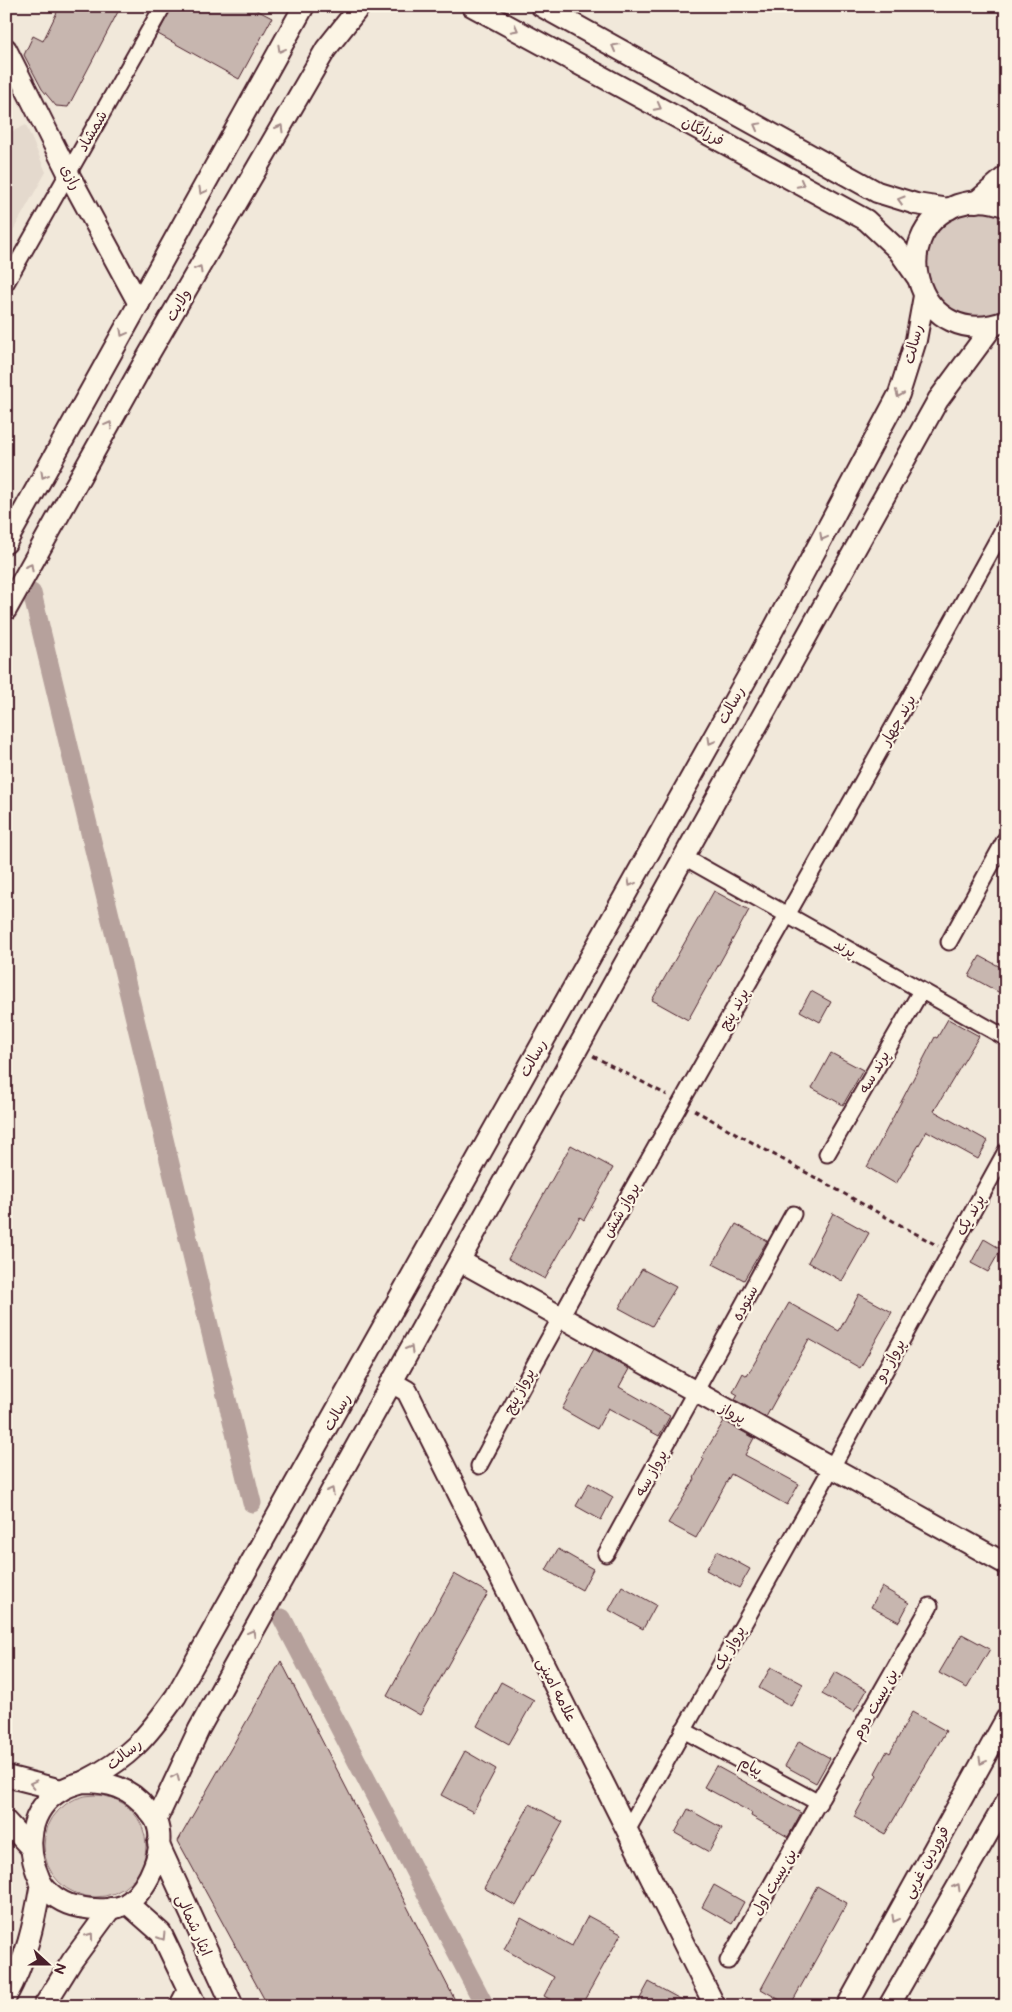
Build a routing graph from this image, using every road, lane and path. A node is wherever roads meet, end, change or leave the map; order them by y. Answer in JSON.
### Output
{"nodes":[{"id":1,"x":163,"y":6,"type":"edge"},
{"id":2,"x":304,"y":6,"type":"edge"},
{"id":3,"x":360,"y":6,"type":"edge"},
{"id":4,"x":472,"y":6,"type":"edge"},
{"id":5,"x":541,"y":6,"type":"edge"},
{"id":6,"x":6,"y":49,"type":"edge"},
{"id":7,"x":68,"y":173,"type":"junction"},
{"id":8,"x":1006,"y":176,"type":"edge"},
{"id":9,"x":976,"y":202,"type":"junction"},
{"id":10,"x":1006,"y":207,"type":"edge"},
{"id":11,"x":949,"y":208,"type":"junction"},
{"id":12,"x":917,"y":277,"type":"junction"},
{"id":13,"x":6,"y":283,"type":"edge"},
{"id":14,"x":924,"y":296,"type":"junction"},
{"id":15,"x":139,"y":304,"type":"junction"},
{"id":16,"x":999,"y":324,"type":"edge"},
{"id":17,"x":1006,"y":524,"type":"edge"},
{"id":18,"x":6,"y":542,"type":"edge"},
{"id":19,"x":6,"y":610,"type":"edge"},
{"id":20,"x":1006,"y":838,"type":"edge"},
{"id":21,"x":684,"y":857,"type":"junction"},
{"id":22,"x":786,"y":914,"type":"junction"},
{"id":23,"x":949,"y":942,"type":"dead end"},
{"id":24,"x":921,"y":990,"type":"junction"},
{"id":25,"x":1006,"y":1038,"type":"edge"},
{"id":26,"x":577,"y":1047,"type":"junction"},
{"id":27,"x":682,"y":1103,"type":"junction"},
{"id":28,"x":1006,"y":1151,"type":"edge"},
{"id":29,"x":827,"y":1154,"type":"dead end"},
{"id":30,"x":793,"y":1214,"type":"dead end"},
{"id":31,"x":949,"y":1252,"type":"junction"},
{"id":32,"x":460,"y":1261,"type":"junction"},
{"id":33,"x":560,"y":1317,"type":"junction"},
{"id":34,"x":391,"y":1382,"type":"junction"},
{"id":35,"x":696,"y":1392,"type":"junction"},
{"id":36,"x":479,"y":1466,"type":"dead end"},
{"id":37,"x":832,"y":1467,"type":"junction"},
{"id":38,"x":606,"y":1554,"type":"dead end"},
{"id":39,"x":1006,"y":1564,"type":"edge"},
{"id":40,"x":930,"y":1606,"type":"dead end"},
{"id":41,"x":1006,"y":1718,"type":"edge"},
{"id":42,"x":682,"y":1730,"type":"junction"},
{"id":43,"x":6,"y":1776,"type":"edge"},
{"id":44,"x":83,"y":1782,"type":"junction"},
{"id":45,"x":61,"y":1790,"type":"junction"},
{"id":46,"x":1006,"y":1802,"type":"edge"},
{"id":47,"x":819,"y":1803,"type":"junction"},
{"id":48,"x":6,"y":1821,"type":"edge"},
{"id":49,"x":156,"y":1821,"type":"junction"},
{"id":50,"x":628,"y":1829,"type":"junction"},
{"id":51,"x":158,"y":1843,"type":"junction"},
{"id":52,"x":29,"y":1846,"type":"junction"},
{"id":53,"x":41,"y":1884,"type":"junction"},
{"id":54,"x":119,"y":1906,"type":"junction"},
{"id":55,"x":728,"y":1961,"type":"dead end"},
{"id":56,"x":187,"y":1987,"type":"junction"},
{"id":57,"x":6,"y":1997,"type":"edge"},
{"id":58,"x":44,"y":2006,"type":"edge"},
{"id":59,"x":176,"y":2006,"type":"edge"},
{"id":60,"x":196,"y":2006,"type":"edge"},
{"id":61,"x":232,"y":2006,"type":"edge"},
{"id":62,"x":716,"y":2006,"type":"edge"},
{"id":63,"x":847,"y":2006,"type":"edge"},
{"id":64,"x":889,"y":2006,"type":"edge"}],
"edges":[{"from":1,"to":7,"type":"street","name":"شمشاد"},
{"from":2,"to":15,"type":"street","one_way":true},
{"from":19,"to":3,"type":"street","name":"ولایت","one_way":true},
{"from":4,"to":12,"type":"street","name":"فرزانگان","one_way":true},
{"from":11,"to":5,"type":"street","name":"فرزانگان","one_way":true},
{"from":6,"to":7,"type":"street","name":"رازی"},
{"from":7,"to":13,"type":"street","name":"شمشاد"},
{"from":7,"to":15,"type":"street","name":"رازی"},
{"from":8,"to":9,"type":"street"},
{"from":9,"to":10,"type":"street"},
{"from":9,"to":11,"type":"street"},
{"from":11,"to":12,"type":"street"},
{"from":12,"to":14,"type":"street"},
{"from":14,"to":16,"type":"street"},
{"from":14,"to":44,"type":"street","name":"رسالت","one_way":true},
{"from":15,"to":18,"type":"street","one_way":true},
{"from":16,"to":21,"type":"street"},
{"from":17,"to":22,"type":"street","name":"پرند چهار"},
{"from":20,"to":23,"type":"street"},
{"from":21,"to":22,"type":"street","name":"پرند"},
{"from":21,"to":26,"type":"street"},
{"from":22,"to":24,"type":"street","name":"پرند"},
{"from":22,"to":27,"type":"street","name":"پرند پنج"},
{"from":24,"to":25,"type":"street","name":"پرند"},
{"from":24,"to":29,"type":"street","name":"پرند سه"},
{"from":26,"to":27,"type":"path"},
{"from":26,"to":32,"type":"street"},
{"from":27,"to":31,"type":"path"},
{"from":27,"to":33,"type":"street","name":"پرواز شش"},
{"from":28,"to":31,"type":"street","name":"پرند یک"},
{"from":30,"to":35,"type":"street","name":"ستوده"},
{"from":31,"to":37,"type":"street","name":"پرواز دو"},
{"from":32,"to":33,"type":"street","name":"پرواز"},
{"from":34,"to":32,"type":"street","one_way":true},
{"from":33,"to":35,"type":"street","name":"پرواز"},
{"from":33,"to":36,"type":"street","name":"پرواز پنج"},
{"from":49,"to":34,"type":"street","one_way":true},
{"from":34,"to":50,"type":"street","name":"علامه امینی"},
{"from":35,"to":37,"type":"street","name":"پرواز"},
{"from":35,"to":38,"type":"street","name":"پرواز سه"},
{"from":37,"to":39,"type":"street","name":"پرواز"},
{"from":37,"to":42,"type":"street","name":"پرواز یک"},
{"from":40,"to":47,"type":"street","name":"بن بست دوم"},
{"from":41,"to":63,"type":"street","name":"فروردین غربی","one_way":true},
{"from":42,"to":47,"type":"street","name":"پیام"},
{"from":42,"to":50,"type":"street","name":"پرواز یک"},
{"from":45,"to":43,"type":"street","one_way":true},
{"from":44,"to":45,"type":"street"},
{"from":44,"to":49,"type":"street"},
{"from":45,"to":52,"type":"street"},
{"from":64,"to":46,"type":"street","one_way":true},
{"from":47,"to":55,"type":"street","name":"بن بست اول"},
{"from":48,"to":52,"type":"street"},
{"from":49,"to":51,"type":"street"},
{"from":50,"to":62,"type":"street","name":"علامه امینی"},
{"from":51,"to":54,"type":"street"},
{"from":51,"to":61,"type":"street","name":"ایثار شمالی"},
{"from":52,"to":53,"type":"street"},
{"from":53,"to":54,"type":"street"},
{"from":53,"to":57,"type":"street"},
{"from":54,"to":56,"type":"street","one_way":true},
{"from":58,"to":54,"type":"street","one_way":true},
{"from":56,"to":59,"type":"street"},
{"from":56,"to":60,"type":"street"}]}
